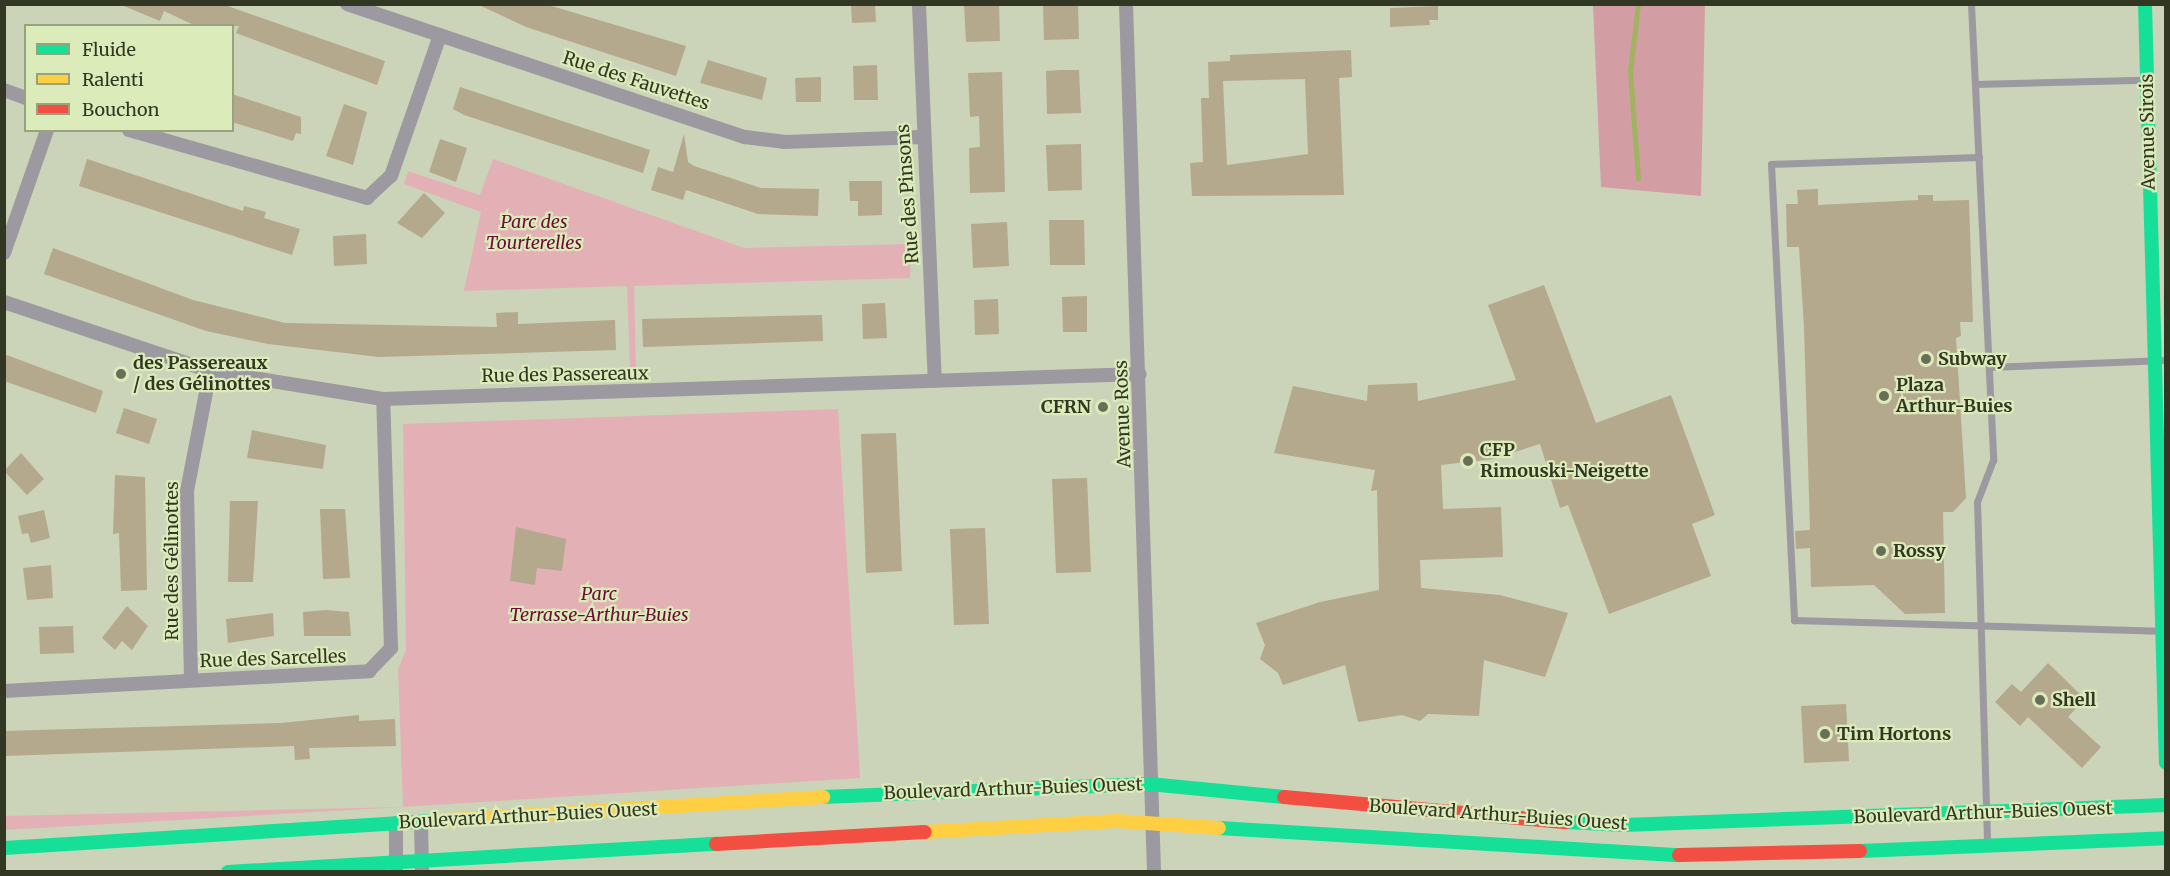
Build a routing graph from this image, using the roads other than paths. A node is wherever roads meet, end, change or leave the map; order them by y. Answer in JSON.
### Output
{"nodes":[{"id":1,"x":347,"y":4,"type":"edge"},
{"id":2,"x":919,"y":4,"type":"edge"},
{"id":3,"x":1126,"y":4,"type":"edge"},
{"id":4,"x":1971,"y":4,"type":"edge"},
{"id":5,"x":2145,"y":4,"type":"edge"},
{"id":6,"x":440,"y":35,"type":"junction"},
{"id":7,"x":2146,"y":80,"type":"junction"},
{"id":8,"x":1975,"y":84,"type":"junction"},
{"id":9,"x":4,"y":90,"type":"edge"},
{"id":10,"x":24,"y":97,"type":"edge"},
{"id":11,"x":46,"y":132,"type":"edge"},
{"id":12,"x":136,"y":132,"type":"edge"},
{"id":13,"x":922,"y":137,"type":"junction"},
{"id":14,"x":1979,"y":157,"type":"junction"},
{"id":15,"x":4,"y":253,"type":"edge"},
{"id":16,"x":2166,"y":258,"type":"edge"},
{"id":17,"x":2151,"y":262,"type":"junction"},
{"id":18,"x":4,"y":302,"type":"edge"},
{"id":19,"x":2160,"y":360,"type":"edge"},
{"id":20,"x":1989,"y":367,"type":"junction"},
{"id":21,"x":210,"y":371,"type":"junction"},
{"id":22,"x":1140,"y":374,"type":"junction"},
{"id":23,"x":935,"y":381,"type":"junction"},
{"id":24,"x":383,"y":399,"type":"junction"},
{"id":25,"x":1980,"y":626,"type":"junction"},
{"id":26,"x":2162,"y":631,"type":"junction"},
{"id":27,"x":191,"y":680,"type":"junction"},
{"id":28,"x":4,"y":691,"type":"edge"},
{"id":29,"x":2166,"y":763,"type":"edge"},
{"id":30,"x":1149,"y":784,"type":"junction"},
{"id":31,"x":2166,"y":805,"type":"edge"},
{"id":32,"x":1985,"y":813,"type":"junction"},
{"id":33,"x":1151,"y":822,"type":"junction"},
{"id":34,"x":396,"y":824,"type":"junction"},
{"id":35,"x":421,"y":824,"type":"junction"},
{"id":36,"x":2166,"y":838,"type":"edge"},
{"id":37,"x":1988,"y":845,"type":"junction"},
{"id":38,"x":4,"y":848,"type":"edge"},
{"id":39,"x":422,"y":866,"type":"edge"},
{"id":40,"x":396,"y":868,"type":"edge"},
{"id":41,"x":228,"y":872,"type":"edge"},
{"id":42,"x":1154,"y":872,"type":"edge"}],
"edges":[{"from":1,"to":6,"type":"street","name":"Rue des Fauvettes"},
{"from":2,"to":13,"type":"street","name":"Rue des Pinsons"},
{"from":3,"to":22,"type":"street","name":"Avenue Ross"},
{"from":4,"to":8,"type":"lane"},
{"from":5,"to":7,"type":"street","name":"Avenue Sirois"},
{"from":6,"to":12,"type":"street"},
{"from":6,"to":13,"type":"street","name":"Rue des Fauvettes"},
{"from":7,"to":8,"type":"lane"},
{"from":7,"to":17,"type":"street","name":"Avenue Sirois"},
{"from":8,"to":14,"type":"lane"},
{"from":9,"to":10,"type":"street"},
{"from":11,"to":15,"type":"street"},
{"from":13,"to":23,"type":"street","name":"Rue des Pinsons"},
{"from":14,"to":20,"type":"lane"},
{"from":14,"to":25,"type":"lane"},
{"from":16,"to":17,"type":"lane"},
{"from":17,"to":19,"type":"street","name":"Avenue Sirois"},
{"from":18,"to":21,"type":"street","name":"Rue des Passereaux"},
{"from":19,"to":20,"type":"lane"},
{"from":19,"to":26,"type":"street","name":"Avenue Sirois"},
{"from":20,"to":25,"type":"lane"},
{"from":21,"to":24,"type":"street","name":"Rue des Passereaux"},
{"from":21,"to":27,"type":"street","name":"Rue des Gélinottes"},
{"from":22,"to":23,"type":"street","name":"Rue des Passereaux"},
{"from":22,"to":30,"type":"street","name":"Avenue Ross"},
{"from":23,"to":24,"type":"street","name":"Rue des Passereaux"},
{"from":24,"to":27,"type":"street","name":"Rue des Sarcelles"},
{"from":25,"to":26,"type":"lane"},
{"from":25,"to":32,"type":"lane"},
{"from":26,"to":29,"type":"street","name":"Avenue Sirois"},
{"from":27,"to":28,"type":"street","name":"Rue des Sarcelles"},
{"from":30,"to":32,"type":"street","name":"Boulevard Arthur-Buies Ouest"},
{"from":30,"to":33,"type":"street","name":"Avenue Ross"},
{"from":30,"to":35,"type":"street","name":"Boulevard Arthur-Buies Ouest"},
{"from":31,"to":32,"type":"street","name":"Boulevard Arthur-Buies Ouest"},
{"from":32,"to":37,"type":"lane"},
{"from":33,"to":37,"type":"street","name":"Boulevard Arthur-Buies Ouest"},
{"from":33,"to":39,"type":"street","name":"Boulevard Arthur-Buies Ouest"},
{"from":33,"to":42,"type":"street","name":"Avenue Ross"},
{"from":34,"to":35,"type":"street","name":"Boulevard Arthur-Buies Ouest"},
{"from":34,"to":38,"type":"street","name":"Boulevard Arthur-Buies Ouest"},
{"from":34,"to":40,"type":"street"},
{"from":35,"to":39,"type":"street"},
{"from":36,"to":37,"type":"street","name":"Boulevard Arthur-Buies Ouest"},
{"from":39,"to":40,"type":"street","name":"Boulevard Arthur-Buies Ouest"},
{"from":40,"to":41,"type":"street","name":"Boulevard Arthur-Buies Ouest"}]}
